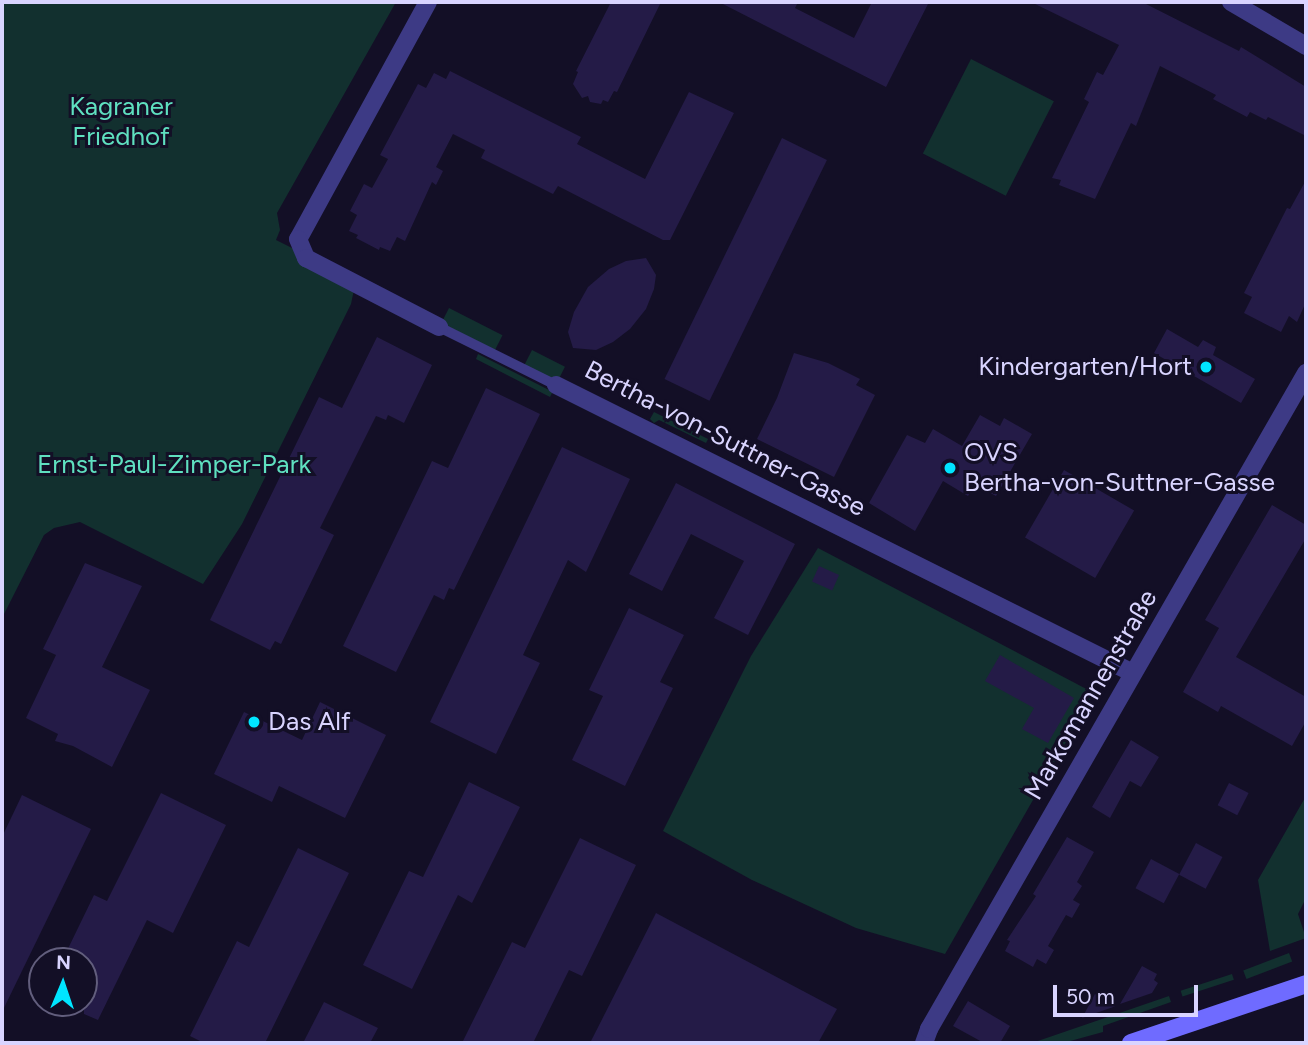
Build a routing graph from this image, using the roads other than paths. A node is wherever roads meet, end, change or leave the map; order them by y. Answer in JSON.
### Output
{"nodes":[{"id":1,"x":428,"y":2,"type":"edge"},
{"id":2,"x":1231,"y":2,"type":"edge"},
{"id":3,"x":1306,"y":46,"type":"edge"},
{"id":4,"x":439,"y":327,"type":"joint"},
{"id":5,"x":1306,"y":373,"type":"edge"},
{"id":6,"x":556,"y":384,"type":"joint"},
{"id":7,"x":1133,"y":673,"type":"junction"},
{"id":8,"x":1306,"y":984,"type":"edge"},
{"id":9,"x":924,"y":1043,"type":"edge"},
{"id":10,"x":1131,"y":1043,"type":"edge"}],
"edges":[{"from":1,"to":4,"type":"street","name":"Bertha-von-Suttner-Gasse"},
{"from":2,"to":3,"type":"street"},
{"from":4,"to":6,"type":"lane","name":"Bertha-von-Suttner-Gasse"},
{"from":5,"to":7,"type":"street","name":"Markomannenstraße"},
{"from":6,"to":7,"type":"street","name":"Bertha-von-Suttner-Gasse"},
{"from":7,"to":9,"type":"street","name":"Markomannenstraße"},
{"from":8,"to":10,"type":"main road"}]}
